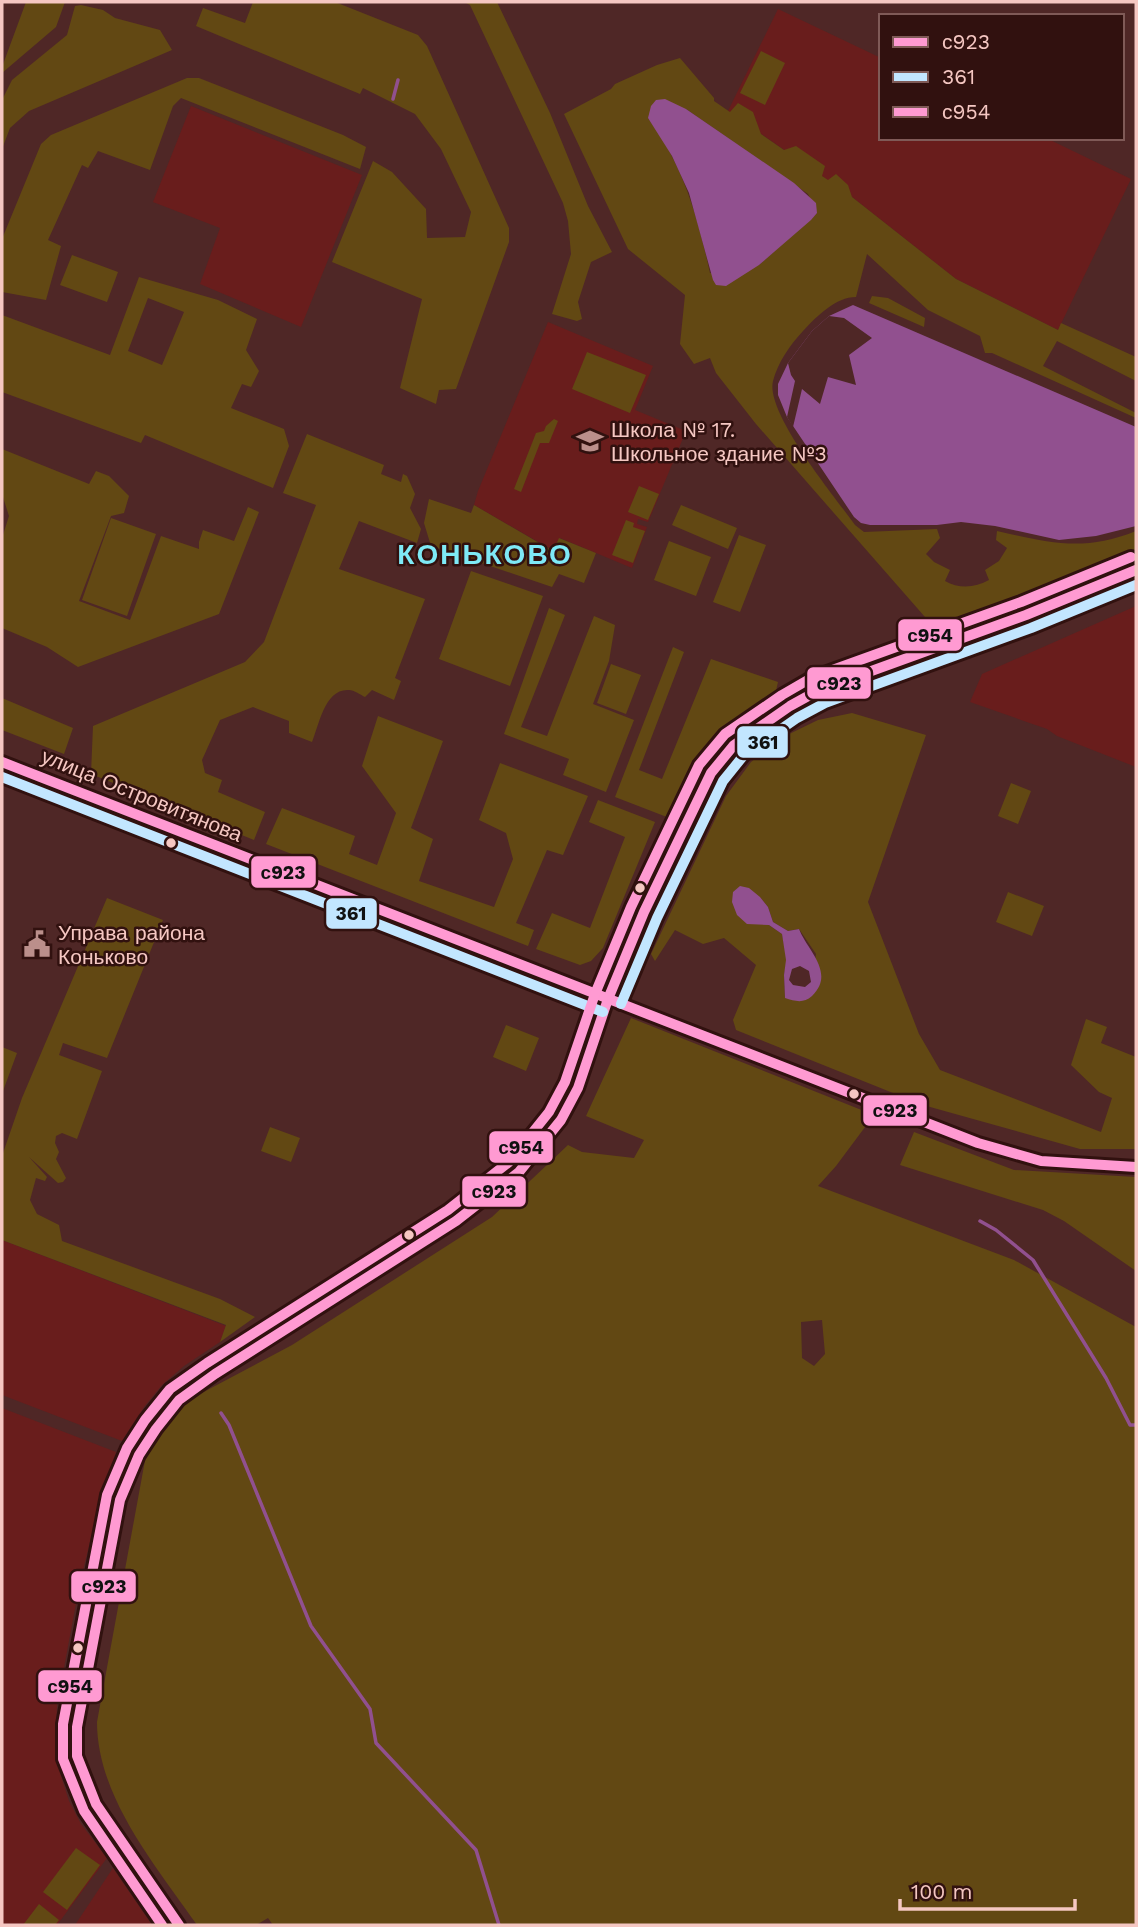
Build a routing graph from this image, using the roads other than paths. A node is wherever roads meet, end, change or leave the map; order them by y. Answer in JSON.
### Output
{"nodes":[{"id":1,"x":1136,"y":570,"type":"edge"},
{"id":2,"x":2,"y":762,"type":"edge"},
{"id":3,"x":608,"y":999,"type":"junction"},
{"id":4,"x":1136,"y":1167,"type":"edge"},
{"id":5,"x":179,"y":1925,"type":"edge"}],
"edges":[{"from":1,"to":3,"type":"street"},
{"from":2,"to":3,"type":"street","name":"улица Островитянова"},
{"from":3,"to":4,"type":"street","name":"улица Островитянова"},
{"from":3,"to":5,"type":"street"}]}
